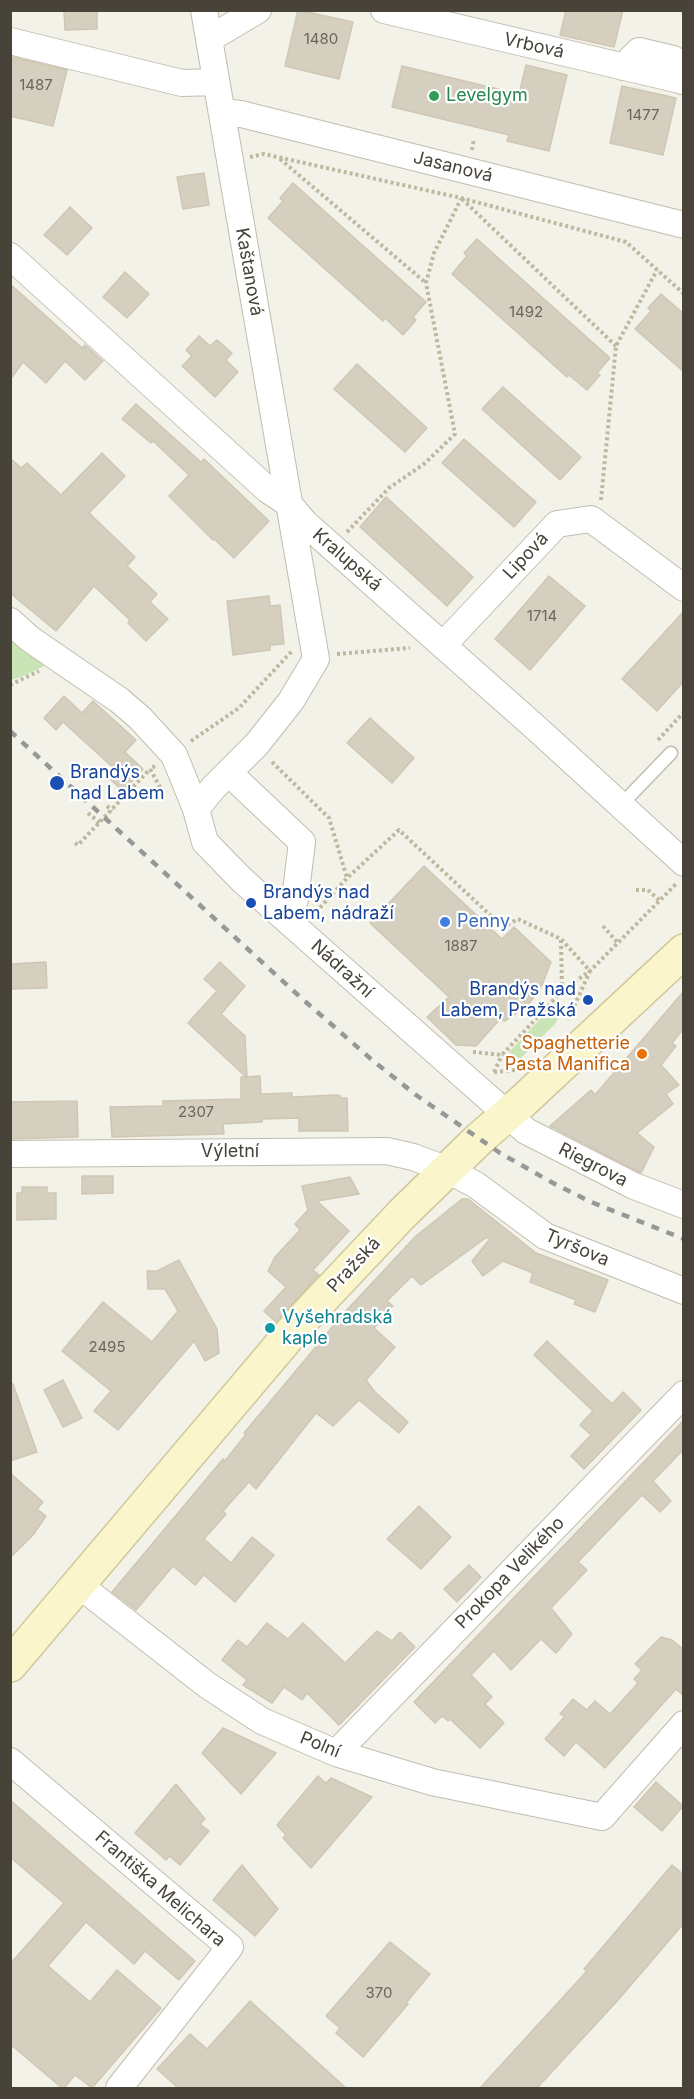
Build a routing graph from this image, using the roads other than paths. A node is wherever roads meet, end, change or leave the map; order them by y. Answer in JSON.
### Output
{"nodes":[{"id":1,"x":204,"y":10,"type":"edge"},
{"id":2,"x":258,"y":10,"type":"edge"},
{"id":3,"x":384,"y":10,"type":"edge"},
{"id":4,"x":209,"y":39,"type":"junction"},
{"id":5,"x":10,"y":41,"type":"edge"},
{"id":6,"x":683,"y":81,"type":"edge"},
{"id":7,"x":216,"y":82,"type":"junction"},
{"id":8,"x":222,"y":112,"type":"junction"},
{"id":9,"x":684,"y":225,"type":"edge"},
{"id":10,"x":10,"y":256,"type":"edge"},
{"id":11,"x":289,"y":504,"type":"junction"},
{"id":12,"x":684,"y":588,"type":"edge"},
{"id":13,"x":10,"y":621,"type":"edge"},
{"id":14,"x":443,"y":645,"type":"junction"},
{"id":15,"x":671,"y":753,"type":"dead end"},
{"id":16,"x":235,"y":779,"type":"junction"},
{"id":17,"x":620,"y":806,"type":"junction"},
{"id":18,"x":196,"y":809,"type":"junction"},
{"id":19,"x":680,"y":873,"type":"edge"},
{"id":20,"x":299,"y":912,"type":"junction"},
{"id":21,"x":684,"y":951,"type":"edge"},
{"id":22,"x":506,"y":1116,"type":"junction"},
{"id":23,"x":10,"y":1154,"type":"edge"},
{"id":24,"x":447,"y":1170,"type":"junction"},
{"id":25,"x":684,"y":1205,"type":"edge"},
{"id":26,"x":684,"y":1291,"type":"edge"},
{"id":27,"x":684,"y":1394,"type":"edge"},
{"id":28,"x":79,"y":1585,"type":"junction"},
{"id":29,"x":10,"y":1665,"type":"edge"},
{"id":30,"x":684,"y":1724,"type":"edge"},
{"id":31,"x":336,"y":1753,"type":"junction"},
{"id":32,"x":10,"y":1761,"type":"edge"},
{"id":33,"x":123,"y":2087,"type":"edge"}],
"edges":[{"from":1,"to":4,"type":"street","name":"Kaštanová"},
{"from":2,"to":4,"type":"street"},
{"from":3,"to":6,"type":"street","name":"Vrbová"},
{"from":4,"to":7,"type":"street","name":"Kaštanová"},
{"from":5,"to":7,"type":"street"},
{"from":7,"to":8,"type":"street","name":"Kaštanová"},
{"from":8,"to":9,"type":"street","name":"Jasanová"},
{"from":8,"to":11,"type":"street","name":"Kaštanová"},
{"from":10,"to":11,"type":"street","name":"Kralupská"},
{"from":11,"to":14,"type":"street","name":"Kralupská"},
{"from":11,"to":16,"type":"street"},
{"from":12,"to":14,"type":"street","name":"Lipová"},
{"from":13,"to":18,"type":"street","name":"Nádražní"},
{"from":14,"to":17,"type":"street","name":"Kralupská"},
{"from":15,"to":17,"type":"lane"},
{"from":16,"to":18,"type":"street"},
{"from":16,"to":20,"type":"street"},
{"from":17,"to":19,"type":"street","name":"Kralupská"},
{"from":18,"to":20,"type":"street","name":"Nádražní"},
{"from":20,"to":22,"type":"street","name":"Nádražní"},
{"from":21,"to":22,"type":"main road","name":"Pražská"},
{"from":22,"to":24,"type":"main road","name":"Pražská"},
{"from":22,"to":25,"type":"street","name":"Riegrova"},
{"from":23,"to":24,"type":"street","name":"Výletní"},
{"from":24,"to":26,"type":"street","name":"Tyršova"},
{"from":24,"to":28,"type":"main road","name":"Pražská"},
{"from":27,"to":31,"type":"street","name":"Prokopa Velikého"},
{"from":28,"to":29,"type":"main road","name":"Pražská"},
{"from":28,"to":31,"type":"street","name":"Polní"},
{"from":30,"to":31,"type":"street","name":"Polní"},
{"from":32,"to":33,"type":"street","name":"Františka Melichara"}]}
